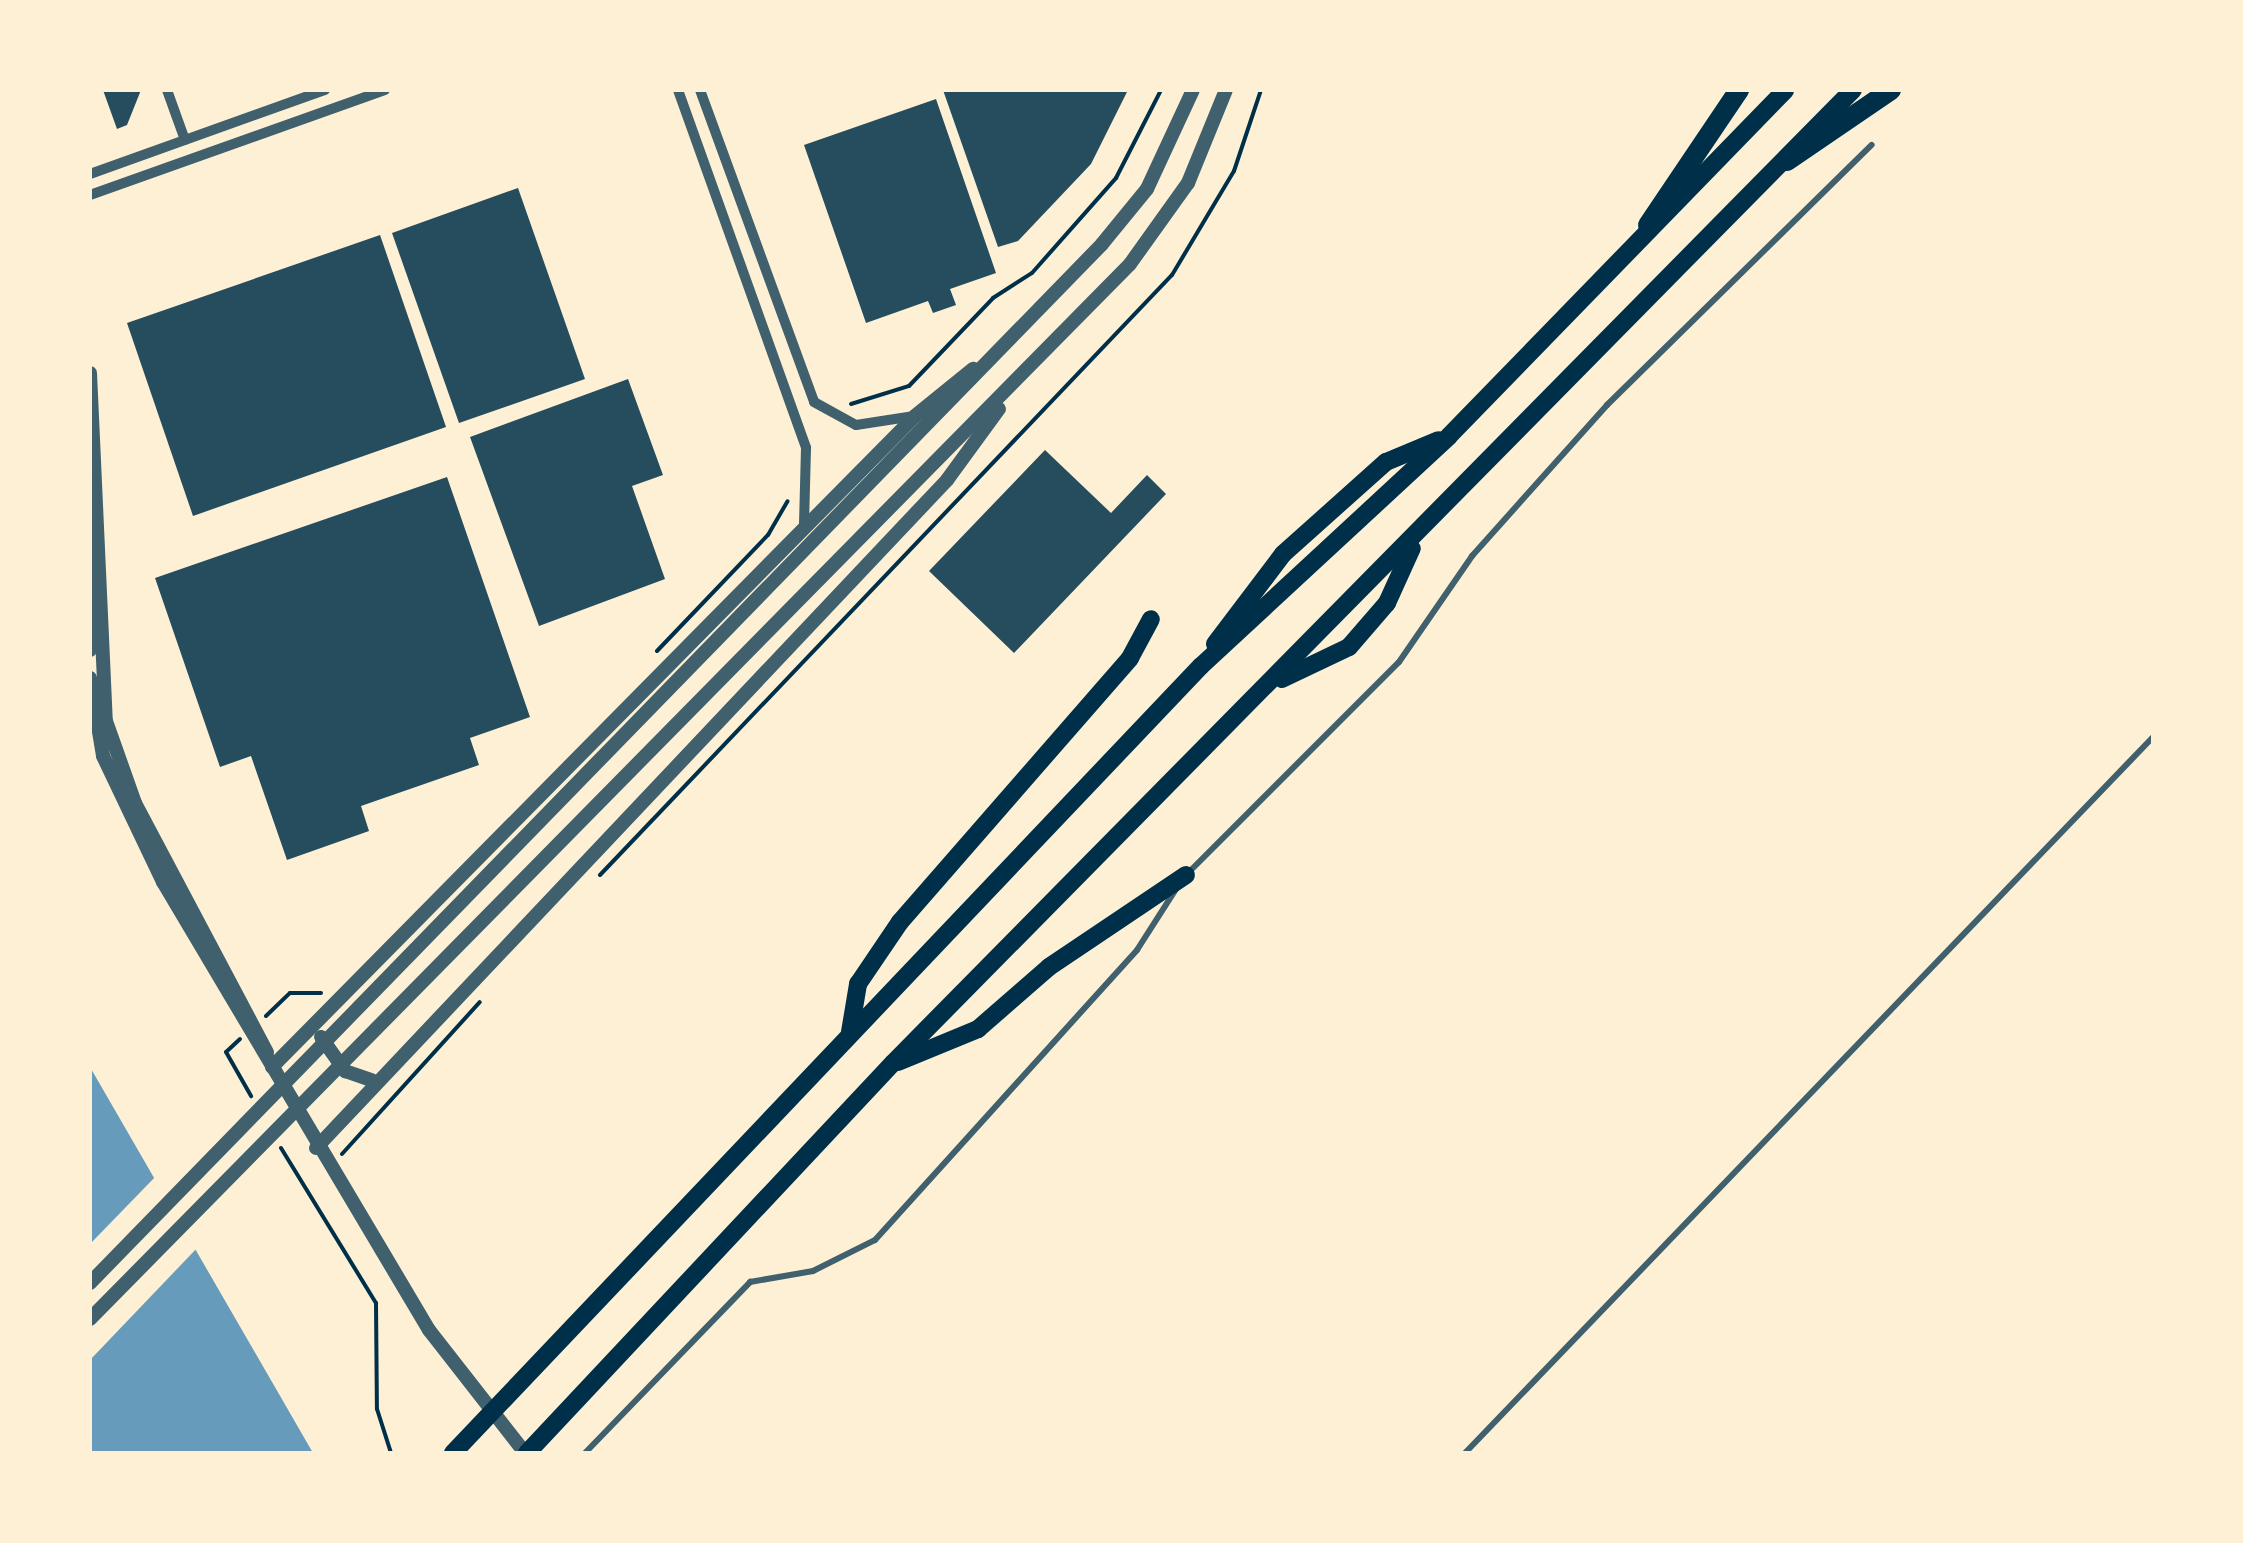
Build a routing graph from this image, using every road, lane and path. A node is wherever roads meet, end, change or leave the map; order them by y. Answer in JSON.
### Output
{"nodes":[{"id":1,"x":167,"y":90,"type":"edge"},
{"id":2,"x":325,"y":90,"type":"edge"},
{"id":3,"x":385,"y":90,"type":"edge"},
{"id":4,"x":678,"y":90,"type":"edge"},
{"id":5,"x":700,"y":90,"type":"edge"},
{"id":6,"x":1161,"y":90,"type":"edge"},
{"id":7,"x":1193,"y":90,"type":"edge"},
{"id":8,"x":1226,"y":90,"type":"edge"},
{"id":9,"x":1739,"y":90,"type":"edge"},
{"id":10,"x":1785,"y":90,"type":"edge"},
{"id":11,"x":1853,"y":90,"type":"edge"},
{"id":12,"x":1891,"y":90,"type":"edge"},
{"id":13,"x":184,"y":140,"type":"junction"},
{"id":14,"x":1872,"y":145,"type":"dead end"},
{"id":15,"x":1788,"y":160,"type":"junction"},
{"id":16,"x":90,"y":174,"type":"edge"},
{"id":17,"x":90,"y":195,"type":"edge"},
{"id":18,"x":1648,"y":225,"type":"junction"},
{"id":19,"x":1005,"y":344,"type":"junction"},
{"id":20,"x":1026,"y":372,"type":"junction"},
{"id":21,"x":90,"y":373,"type":"edge"},
{"id":22,"x":915,"y":416,"type":"junction"},
{"id":23,"x":834,"y":419,"type":"junction"},
{"id":24,"x":1449,"y":436,"type":"junction"},
{"id":25,"x":90,"y":484,"type":"edge"},
{"id":26,"x":802,"y":531,"type":"junction"},
{"id":27,"x":1151,"y":619,"type":"dead end"},
{"id":28,"x":90,"y":650,"type":"edge"},
{"id":29,"x":1201,"y":666,"type":"junction"},
{"id":30,"x":90,"y":678,"type":"edge"},
{"id":31,"x":2153,"y":736,"type":"edge"},
{"id":32,"x":1186,"y":875,"type":"junction"},
{"id":33,"x":315,"y":1028,"type":"junction"},
{"id":34,"x":850,"y":1032,"type":"junction"},
{"id":35,"x":893,"y":1064,"type":"junction"},
{"id":36,"x":272,"y":1067,"type":"junction"},
{"id":37,"x":371,"y":1080,"type":"junction"},
{"id":38,"x":316,"y":1148,"type":"junction"},
{"id":39,"x":305,"y":1186,"type":"dead end"},
{"id":40,"x":90,"y":1283,"type":"edge"},
{"id":41,"x":90,"y":1319,"type":"edge"},
{"id":42,"x":391,"y":1453,"type":"edge"},
{"id":43,"x":452,"y":1453,"type":"edge"},
{"id":44,"x":526,"y":1453,"type":"edge"},
{"id":45,"x":585,"y":1453,"type":"edge"},
{"id":46,"x":1465,"y":1453,"type":"edge"}],
"edges":[{"from":1,"to":13,"type":"street"},
{"from":2,"to":13,"type":"street"},
{"from":3,"to":17,"type":"street"},
{"from":4,"to":26,"type":"street"},
{"from":5,"to":23,"type":"street"},
{"from":6,"to":23,"type":"path"},
{"from":7,"to":19,"type":"street"},
{"from":8,"to":20,"type":"street"},
{"from":9,"to":18,"type":"highway"},
{"from":10,"to":18,"type":"main road"},
{"from":11,"to":15,"type":"main road"},
{"from":12,"to":15,"type":"highway"},
{"from":13,"to":16,"type":"street"},
{"from":14,"to":32,"type":"lane"},
{"from":15,"to":35,"type":"main road"},
{"from":18,"to":24,"type":"main road"},
{"from":19,"to":22,"type":"street"},
{"from":19,"to":40,"type":"street"},
{"from":20,"to":37,"type":"street"},
{"from":20,"to":41,"type":"street"},
{"from":21,"to":36,"type":"street"},
{"from":22,"to":23,"type":"street"},
{"from":22,"to":26,"type":"street"},
{"from":24,"to":29,"type":"main road"},
{"from":24,"to":29,"type":"main road"},
{"from":25,"to":28,"type":"street"},
{"from":26,"to":33,"type":"street"},
{"from":27,"to":34,"type":"main road"},
{"from":29,"to":34,"type":"main road"},
{"from":30,"to":36,"type":"street"},
{"from":31,"to":46,"type":"lane"},
{"from":32,"to":35,"type":"main road"},
{"from":32,"to":45,"type":"lane"},
{"from":33,"to":36,"type":"street"},
{"from":33,"to":37,"type":"street"},
{"from":34,"to":43,"type":"main road"},
{"from":35,"to":44,"type":"main road"},
{"from":36,"to":38,"type":"street"},
{"from":37,"to":38,"type":"street"},
{"from":38,"to":44,"type":"street"},
{"from":39,"to":42,"type":"path"}]}
